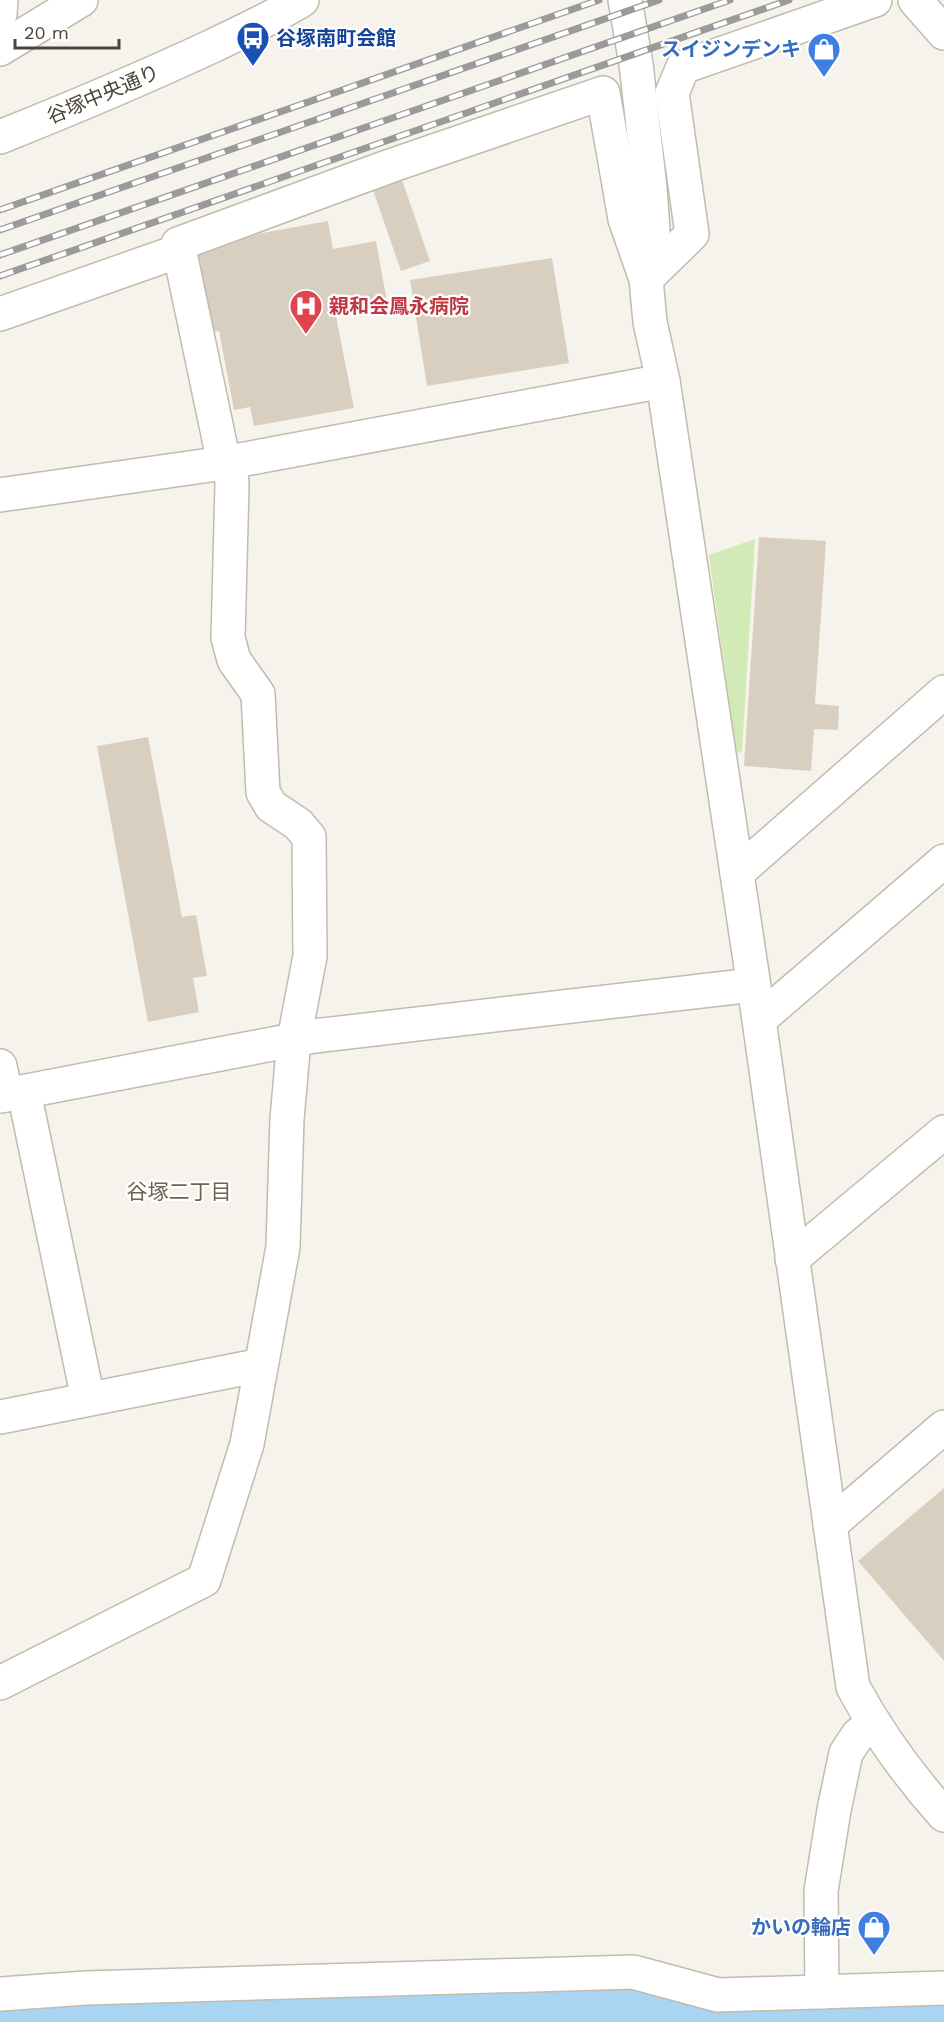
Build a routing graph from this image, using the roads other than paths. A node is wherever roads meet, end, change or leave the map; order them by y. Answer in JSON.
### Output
{"nodes":[{"id":1,"x":1,"y":0,"type":"edge"},
{"id":2,"x":81,"y":0,"type":"edge"},
{"id":3,"x":626,"y":0,"type":"edge"},
{"id":4,"x":875,"y":0,"type":"edge"},
{"id":5,"x":915,"y":0,"type":"edge"},
{"id":6,"x":281,"y":5,"type":"edge"},
{"id":7,"x":0,"y":14,"type":"edge"},
{"id":8,"x":944,"y":33,"type":"edge"},
{"id":9,"x":0,"y":49,"type":"edge"},
{"id":10,"x":0,"y":138,"type":"edge"},
{"id":11,"x":179,"y":251,"type":"junction"},
{"id":12,"x":646,"y":279,"type":"junction"},
{"id":13,"x":0,"y":314,"type":"edge"},
{"id":14,"x":663,"y":381,"type":"junction"},
{"id":15,"x":227,"y":462,"type":"junction"},
{"id":16,"x":0,"y":495,"type":"edge"},
{"id":17,"x":944,"y":692,"type":"edge"},
{"id":18,"x":944,"y":861,"type":"edge"},
{"id":19,"x":736,"y":873,"type":"junction"},
{"id":20,"x":753,"y":985,"type":"junction"},
{"id":21,"x":759,"y":1020,"type":"junction"},
{"id":22,"x":294,"y":1040,"type":"junction"},
{"id":23,"x":7,"y":1087,"type":"edge"},
{"id":24,"x":944,"y":1132,"type":"edge"},
{"id":25,"x":792,"y":1259,"type":"junction"},
{"id":26,"x":261,"y":1365,"type":"junction"},
{"id":27,"x":88,"y":1399,"type":"junction"},
{"id":28,"x":0,"y":1416,"type":"edge"},
{"id":29,"x":944,"y":1427,"type":"edge"},
{"id":30,"x":830,"y":1525,"type":"junction"},
{"id":31,"x":0,"y":1683,"type":"edge"},
{"id":32,"x":872,"y":1723,"type":"junction"},
{"id":33,"x":944,"y":1815,"type":"edge"},
{"id":34,"x":944,"y":1989,"type":"edge"},
{"id":35,"x":822,"y":1992,"type":"junction"},
{"id":36,"x":0,"y":1994,"type":"edge"}],
"edges":[{"from":1,"to":7,"type":"street"},
{"from":2,"to":9,"type":"street"},
{"from":3,"to":12,"type":"street"},
{"from":4,"to":12,"type":"street"},
{"from":5,"to":8,"type":"street"},
{"from":6,"to":10,"type":"street","name":"谷塚中央通り"},
{"from":11,"to":12,"type":"street"},
{"from":11,"to":13,"type":"street"},
{"from":11,"to":15,"type":"street"},
{"from":12,"to":14,"type":"street"},
{"from":14,"to":15,"type":"street"},
{"from":14,"to":19,"type":"street"},
{"from":15,"to":16,"type":"street"},
{"from":15,"to":22,"type":"street"},
{"from":17,"to":19,"type":"street"},
{"from":18,"to":21,"type":"street"},
{"from":19,"to":20,"type":"street"},
{"from":20,"to":21,"type":"street"},
{"from":20,"to":22,"type":"street"},
{"from":21,"to":25,"type":"street"},
{"from":22,"to":23,"type":"street"},
{"from":22,"to":26,"type":"street"},
{"from":23,"to":27,"type":"street"},
{"from":24,"to":25,"type":"street"},
{"from":25,"to":30,"type":"street"},
{"from":26,"to":27,"type":"street"},
{"from":26,"to":31,"type":"street"},
{"from":27,"to":28,"type":"street"},
{"from":29,"to":30,"type":"street"},
{"from":30,"to":32,"type":"street"},
{"from":32,"to":33,"type":"street"},
{"from":32,"to":35,"type":"street"},
{"from":34,"to":35,"type":"street"},
{"from":35,"to":36,"type":"street"}]}
